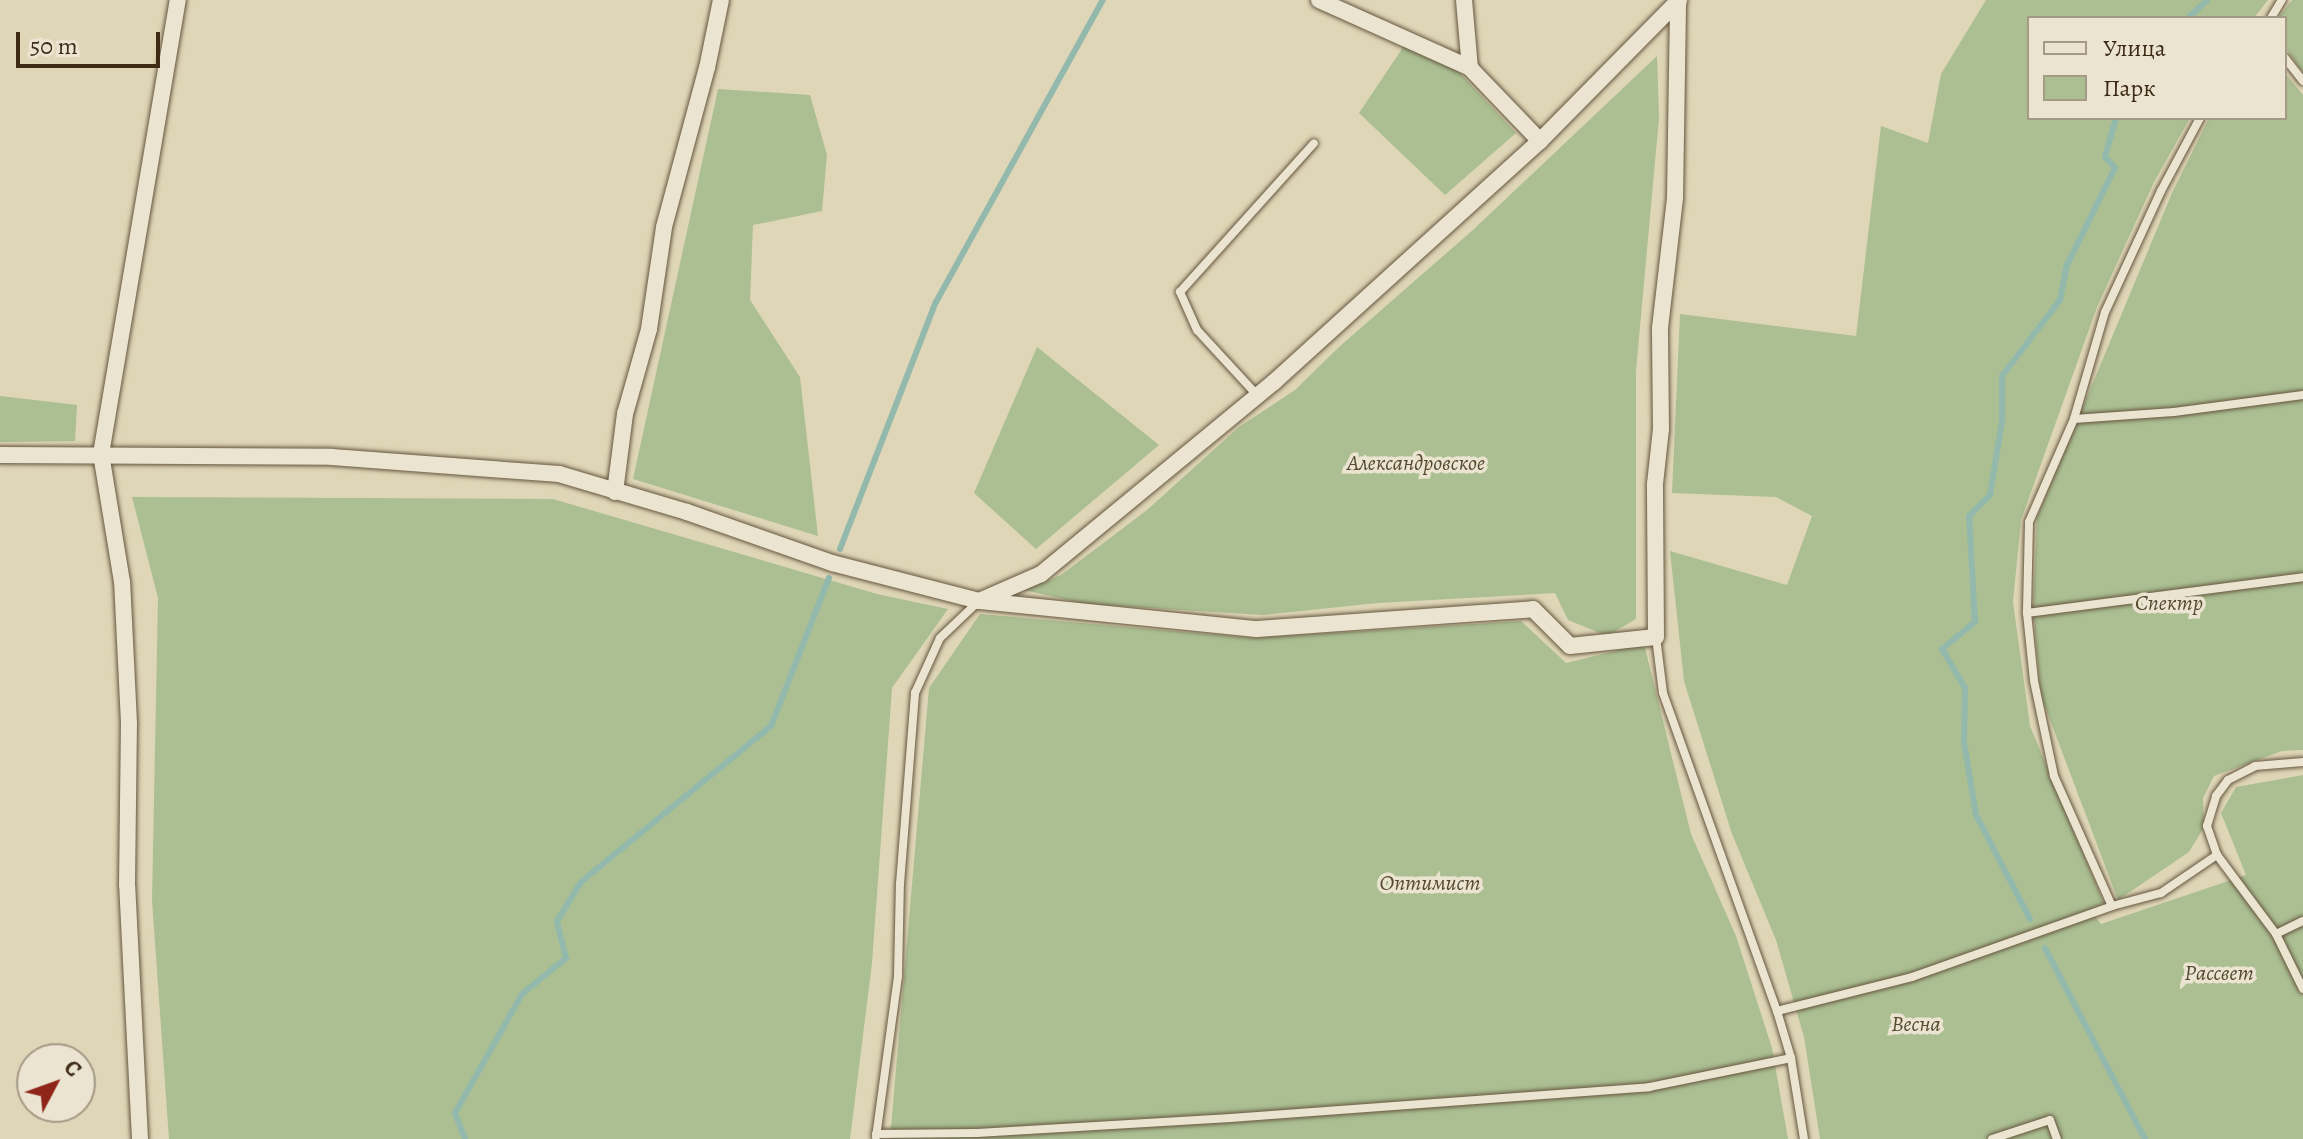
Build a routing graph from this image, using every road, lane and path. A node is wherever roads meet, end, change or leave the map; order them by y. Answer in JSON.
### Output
{"nodes":[{"id":1,"x":178,"y":0,"type":"edge"},
{"id":2,"x":721,"y":0,"type":"edge"},
{"id":3,"x":1319,"y":0,"type":"edge"},
{"id":4,"x":1464,"y":0,"type":"edge"},
{"id":5,"x":1678,"y":1,"type":"edge"},
{"id":6,"x":2287,"y":61,"type":"edge"},
{"id":7,"x":1470,"y":68,"type":"junction"},
{"id":8,"x":2303,"y":81,"type":"edge"},
{"id":9,"x":2199,"y":120,"type":"edge"},
{"id":10,"x":1540,"y":141,"type":"junction"},
{"id":11,"x":1314,"y":143,"type":"dead end"},
{"id":12,"x":2303,"y":395,"type":"edge"},
{"id":13,"x":1257,"y":396,"type":"junction"},
{"id":14,"x":2074,"y":419,"type":"junction"},
{"id":15,"x":101,"y":454,"type":"junction"},
{"id":16,"x":0,"y":455,"type":"edge"},
{"id":17,"x":615,"y":492,"type":"junction"},
{"id":18,"x":2303,"y":577,"type":"edge"},
{"id":19,"x":979,"y":601,"type":"junction"},
{"id":20,"x":2027,"y":613,"type":"junction"},
{"id":21,"x":1656,"y":637,"type":"junction"},
{"id":22,"x":2303,"y":762,"type":"edge"},
{"id":23,"x":2217,"y":855,"type":"junction"},
{"id":24,"x":2112,"y":906,"type":"junction"},
{"id":25,"x":2303,"y":921,"type":"edge"},
{"id":26,"x":2276,"y":934,"type":"junction"},
{"id":27,"x":2303,"y":989,"type":"edge"},
{"id":28,"x":1777,"y":1011,"type":"junction"},
{"id":29,"x":1791,"y":1058,"type":"junction"},
{"id":30,"x":876,"y":1137,"type":"edge"},
{"id":31,"x":140,"y":1139,"type":"edge"},
{"id":32,"x":1804,"y":1139,"type":"edge"},
{"id":33,"x":1992,"y":1139,"type":"edge"},
{"id":34,"x":2057,"y":1139,"type":"edge"}],
"edges":[{"from":1,"to":15,"type":"street"},
{"from":2,"to":17,"type":"street"},
{"from":3,"to":7,"type":"street"},
{"from":4,"to":7,"type":"street"},
{"from":5,"to":10,"type":"street"},
{"from":5,"to":21,"type":"street"},
{"from":6,"to":8,"type":"lane"},
{"from":7,"to":10,"type":"street"},
{"from":9,"to":14,"type":"lane"},
{"from":10,"to":13,"type":"street"},
{"from":11,"to":13,"type":"lane"},
{"from":12,"to":14,"type":"lane"},
{"from":13,"to":19,"type":"street"},
{"from":14,"to":20,"type":"lane"},
{"from":15,"to":16,"type":"street"},
{"from":15,"to":17,"type":"street"},
{"from":15,"to":31,"type":"street"},
{"from":17,"to":19,"type":"street"},
{"from":18,"to":20,"type":"lane"},
{"from":19,"to":21,"type":"street"},
{"from":19,"to":30,"type":"lane"},
{"from":20,"to":24,"type":"lane"},
{"from":21,"to":28,"type":"lane"},
{"from":22,"to":23,"type":"lane"},
{"from":23,"to":24,"type":"lane"},
{"from":23,"to":26,"type":"lane"},
{"from":24,"to":28,"type":"lane"},
{"from":25,"to":26,"type":"lane"},
{"from":26,"to":27,"type":"lane"},
{"from":28,"to":29,"type":"lane"},
{"from":29,"to":30,"type":"lane"},
{"from":29,"to":32,"type":"lane"},
{"from":33,"to":34,"type":"lane"}]}
